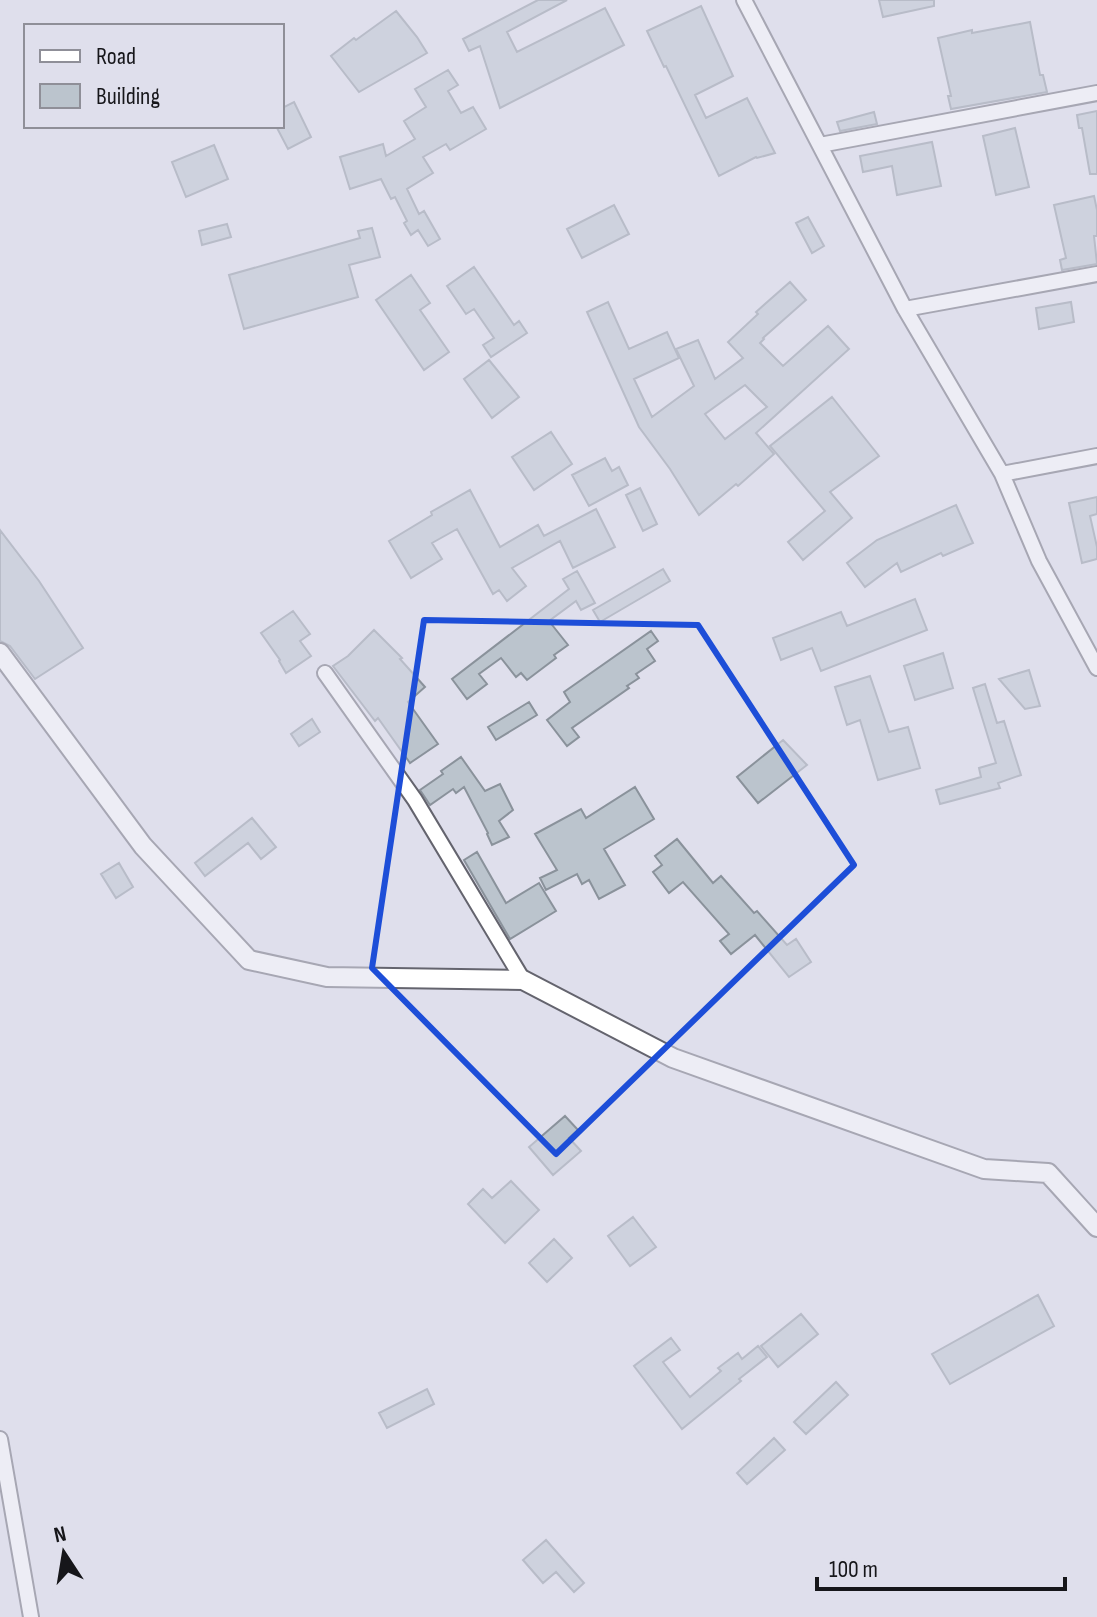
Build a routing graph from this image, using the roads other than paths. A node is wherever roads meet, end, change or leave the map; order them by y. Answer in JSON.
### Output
{"nodes":[{"id":1,"x":744,"y":0,"type":"edge"},
{"id":2,"x":1097,"y":93,"type":"edge"},
{"id":3,"x":820,"y":145,"type":"junction"},
{"id":4,"x":1097,"y":274,"type":"edge"},
{"id":5,"x":905,"y":309,"type":"junction"},
{"id":6,"x":1097,"y":456,"type":"edge"},
{"id":7,"x":1002,"y":474,"type":"junction"},
{"id":8,"x":0,"y":653,"type":"edge"},
{"id":9,"x":1097,"y":668,"type":"edge"},
{"id":10,"x":325,"y":673,"type":"dead end"},
{"id":11,"x":523,"y":980,"type":"junction"},
{"id":12,"x":1097,"y":1227,"type":"edge"},
{"id":13,"x":0,"y":1439,"type":"edge"},
{"id":14,"x":31,"y":1617,"type":"edge"}],
"edges":[{"from":1,"to":3,"type":"street"},
{"from":2,"to":3,"type":"street"},
{"from":3,"to":5,"type":"street"},
{"from":4,"to":5,"type":"street"},
{"from":5,"to":7,"type":"street"},
{"from":6,"to":7,"type":"street"},
{"from":7,"to":9,"type":"street"},
{"from":8,"to":11,"type":"street"},
{"from":10,"to":11,"type":"street"},
{"from":11,"to":12,"type":"street"},
{"from":13,"to":14,"type":"street"}]}
